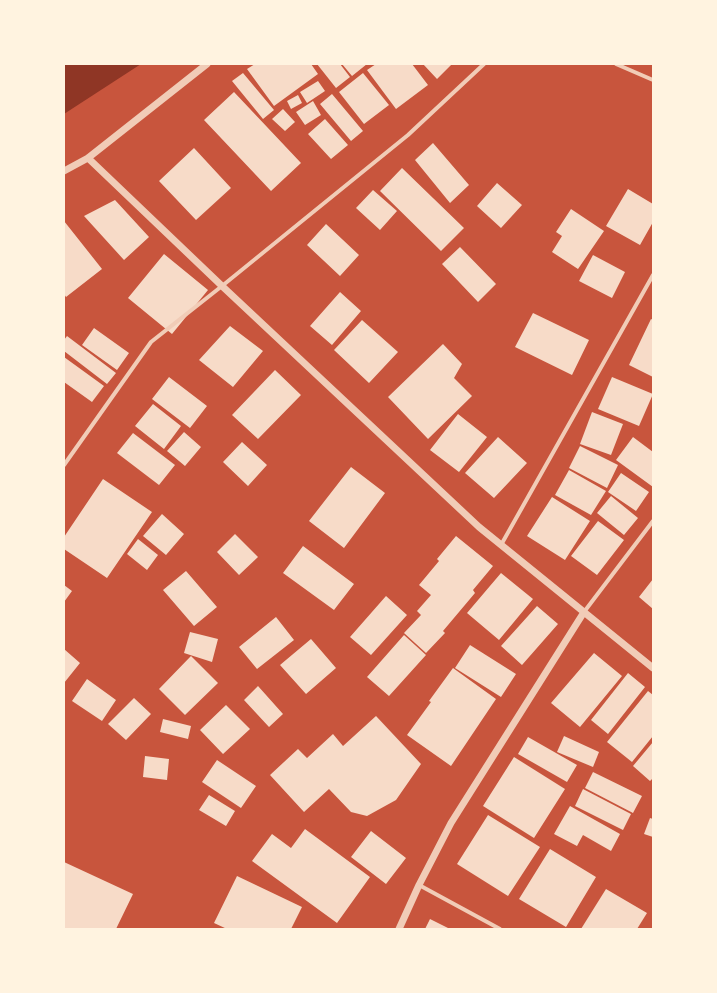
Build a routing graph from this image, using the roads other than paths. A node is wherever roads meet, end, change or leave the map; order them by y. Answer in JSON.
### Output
{"nodes":[{"id":1,"x":207,"y":64,"type":"edge"},
{"id":2,"x":484,"y":64,"type":"edge"},
{"id":3,"x":616,"y":64,"type":"edge"},
{"id":4,"x":653,"y":80,"type":"edge"},
{"id":5,"x":88,"y":158,"type":"junction"},
{"id":6,"x":64,"y":171,"type":"edge"},
{"id":7,"x":653,"y":275,"type":"edge"},
{"id":8,"x":222,"y":286,"type":"junction"},
{"id":9,"x":64,"y":466,"type":"edge"},
{"id":10,"x":653,"y":521,"type":"edge"},
{"id":11,"x":501,"y":545,"type":"junction"},
{"id":12,"x":584,"y":612,"type":"junction"},
{"id":13,"x":653,"y":668,"type":"edge"},
{"id":14,"x":419,"y":885,"type":"junction"},
{"id":15,"x":399,"y":929,"type":"edge"},
{"id":16,"x":500,"y":929,"type":"edge"}],
"edges":[{"from":1,"to":5,"type":"street"},
{"from":2,"to":8,"type":"street"},
{"from":3,"to":4,"type":"street"},
{"from":5,"to":6,"type":"street"},
{"from":5,"to":8,"type":"street"},
{"from":7,"to":11,"type":"street"},
{"from":8,"to":9,"type":"street"},
{"from":8,"to":11,"type":"street"},
{"from":10,"to":12,"type":"street"},
{"from":11,"to":12,"type":"street"},
{"from":12,"to":13,"type":"street"},
{"from":12,"to":14,"type":"street"},
{"from":14,"to":15,"type":"street"},
{"from":14,"to":16,"type":"street"}]}
